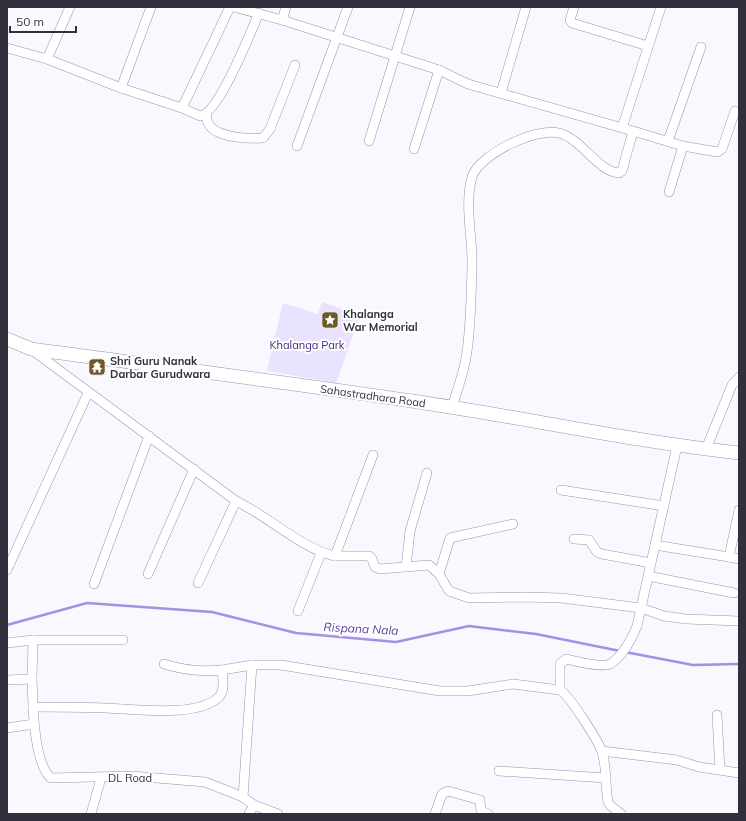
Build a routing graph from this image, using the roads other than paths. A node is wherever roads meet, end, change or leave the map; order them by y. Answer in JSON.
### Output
{"nodes":[{"id":1,"x":70,"y":7,"type":"edge"},
{"id":2,"x":151,"y":7,"type":"edge"},
{"id":3,"x":230,"y":7,"type":"edge"},
{"id":4,"x":234,"y":7,"type":"edge"},
{"id":5,"x":286,"y":7,"type":"edge"},
{"id":6,"x":348,"y":7,"type":"edge"},
{"id":7,"x":410,"y":7,"type":"edge"},
{"id":8,"x":526,"y":7,"type":"edge"},
{"id":9,"x":574,"y":7,"type":"edge"},
{"id":10,"x":661,"y":7,"type":"edge"},
{"id":11,"x":259,"y":13,"type":"junction"},
{"id":12,"x":282,"y":20,"type":"junction"},
{"id":13,"x":336,"y":37,"type":"junction"},
{"id":14,"x":648,"y":46,"type":"junction"},
{"id":15,"x":701,"y":47,"type":"dead end"},
{"id":16,"x":7,"y":48,"type":"edge"},
{"id":17,"x":396,"y":56,"type":"junction"},
{"id":18,"x":47,"y":59,"type":"junction"},
{"id":19,"x":295,"y":65,"type":"dead end"},
{"id":20,"x":439,"y":70,"type":"junction"},
{"id":21,"x":121,"y":88,"type":"junction"},
{"id":22,"x":501,"y":94,"type":"junction"},
{"id":23,"x":182,"y":108,"type":"junction"},
{"id":24,"x":735,"y":110,"type":"dead end"},
{"id":25,"x":206,"y":114,"type":"junction"},
{"id":26,"x":622,"y":128,"type":"junction"},
{"id":27,"x":633,"y":131,"type":"junction"},
{"id":28,"x":369,"y":141,"type":"dead end"},
{"id":29,"x":668,"y":141,"type":"junction"},
{"id":30,"x":297,"y":146,"type":"dead end"},
{"id":31,"x":684,"y":146,"type":"junction"},
{"id":32,"x":414,"y":149,"type":"dead end"},
{"id":33,"x":669,"y":192,"type":"dead end"},
{"id":34,"x":7,"y":339,"type":"edge"},
{"id":35,"x":31,"y":349,"type":"junction"},
{"id":36,"x":739,"y":377,"type":"edge"},
{"id":37,"x":88,"y":392,"type":"junction"},
{"id":38,"x":452,"y":407,"type":"junction"},
{"id":39,"x":149,"y":436,"type":"junction"},
{"id":40,"x":677,"y":446,"type":"junction"},
{"id":41,"x":706,"y":449,"type":"junction"},
{"id":42,"x":739,"y":453,"type":"edge"},
{"id":43,"x":373,"y":455,"type":"dead end"},
{"id":44,"x":194,"y":469,"type":"junction"},
{"id":45,"x":427,"y":473,"type":"dead end"},
{"id":46,"x":561,"y":490,"type":"dead end"},
{"id":47,"x":236,"y":501,"type":"junction"},
{"id":48,"x":664,"y":506,"type":"junction"},
{"id":49,"x":739,"y":510,"type":"edge"},
{"id":50,"x":513,"y":524,"type":"dead end"},
{"id":51,"x":574,"y":538,"type":"dead end"},
{"id":52,"x":655,"y":545,"type":"junction"},
{"id":53,"x":321,"y":553,"type":"junction"},
{"id":54,"x":335,"y":556,"type":"junction"},
{"id":55,"x":729,"y":557,"type":"junction"},
{"id":56,"x":739,"y":559,"type":"edge"},
{"id":57,"x":651,"y":562,"type":"junction"},
{"id":58,"x":406,"y":567,"type":"junction"},
{"id":59,"x":7,"y":570,"type":"edge"},
{"id":60,"x":148,"y":574,"type":"dead end"},
{"id":61,"x":439,"y":574,"type":"junction"},
{"id":62,"x":648,"y":576,"type":"junction"},
{"id":63,"x":198,"y":583,"type":"dead end"},
{"id":64,"x":94,"y":584,"type":"dead end"},
{"id":65,"x":734,"y":593,"type":"dead end"},
{"id":66,"x":641,"y":608,"type":"junction"},
{"id":67,"x":298,"y":611,"type":"dead end"},
{"id":68,"x":739,"y":621,"type":"edge"},
{"id":69,"x":33,"y":640,"type":"junction"},
{"id":70,"x":123,"y":640,"type":"dead end"},
{"id":71,"x":7,"y":643,"type":"edge"},
{"id":72,"x":164,"y":664,"type":"dead end"},
{"id":73,"x":252,"y":665,"type":"junction"},
{"id":74,"x":222,"y":670,"type":"junction"},
{"id":75,"x":32,"y":679,"type":"junction"},
{"id":76,"x":7,"y":680,"type":"edge"},
{"id":77,"x":560,"y":690,"type":"junction"},
{"id":78,"x":33,"y":707,"type":"junction"},
{"id":79,"x":718,"y":715,"type":"dead end"},
{"id":80,"x":34,"y":724,"type":"junction"},
{"id":81,"x":7,"y":728,"type":"edge"},
{"id":82,"x":602,"y":751,"type":"junction"},
{"id":83,"x":720,"y":770,"type":"junction"},
{"id":84,"x":499,"y":772,"type":"dead end"},
{"id":85,"x":739,"y":773,"type":"edge"},
{"id":86,"x":101,"y":778,"type":"junction"},
{"id":87,"x":606,"y":778,"type":"junction"},
{"id":88,"x":243,"y":797,"type":"junction"},
{"id":89,"x":254,"y":805,"type":"junction"},
{"id":90,"x":92,"y":814,"type":"edge"},
{"id":91,"x":249,"y":814,"type":"edge"},
{"id":92,"x":278,"y":814,"type":"edge"},
{"id":93,"x":435,"y":814,"type":"edge"},
{"id":94,"x":488,"y":814,"type":"edge"},
{"id":95,"x":621,"y":814,"type":"edge"}],
"edges":[{"from":1,"to":18,"type":"street"},
{"from":2,"to":21,"type":"street"},
{"from":3,"to":23,"type":"street"},
{"from":4,"to":11,"type":"street"},
{"from":5,"to":12,"type":"street"},
{"from":6,"to":13,"type":"street"},
{"from":7,"to":17,"type":"street"},
{"from":8,"to":22,"type":"street"},
{"from":9,"to":14,"type":"street"},
{"from":10,"to":14,"type":"street"},
{"from":11,"to":12,"type":"street"},
{"from":11,"to":25,"type":"street"},
{"from":12,"to":13,"type":"street"},
{"from":13,"to":17,"type":"street"},
{"from":13,"to":30,"type":"street"},
{"from":14,"to":26,"type":"street"},
{"from":15,"to":29,"type":"street"},
{"from":16,"to":18,"type":"street"},
{"from":17,"to":20,"type":"street"},
{"from":17,"to":28,"type":"street"},
{"from":18,"to":21,"type":"street"},
{"from":19,"to":25,"type":"street"},
{"from":20,"to":22,"type":"street"},
{"from":20,"to":32,"type":"street"},
{"from":21,"to":23,"type":"street"},
{"from":22,"to":26,"type":"street"},
{"from":23,"to":25,"type":"street"},
{"from":24,"to":31,"type":"street"},
{"from":26,"to":27,"type":"street"},
{"from":27,"to":29,"type":"street"},
{"from":27,"to":38,"type":"street"},
{"from":29,"to":31,"type":"street"},
{"from":31,"to":33,"type":"street"},
{"from":34,"to":35,"type":"main road","name":"Sahastradhara Road"},
{"from":35,"to":37,"type":"street"},
{"from":35,"to":38,"type":"main road","name":"Sahastradhara Road"},
{"from":36,"to":41,"type":"street"},
{"from":37,"to":39,"type":"street"},
{"from":37,"to":59,"type":"street"},
{"from":38,"to":40,"type":"main road","name":"Sahastradhara Road"},
{"from":39,"to":44,"type":"street"},
{"from":39,"to":64,"type":"street"},
{"from":40,"to":41,"type":"main road","name":"Sahastradhara Road"},
{"from":40,"to":48,"type":"street"},
{"from":41,"to":42,"type":"main road","name":"Sahastradhara Road"},
{"from":43,"to":54,"type":"street"},
{"from":44,"to":47,"type":"street"},
{"from":44,"to":60,"type":"street"},
{"from":45,"to":58,"type":"street"},
{"from":46,"to":48,"type":"street"},
{"from":47,"to":53,"type":"street"},
{"from":47,"to":63,"type":"street"},
{"from":48,"to":52,"type":"street"},
{"from":49,"to":55,"type":"street"},
{"from":50,"to":61,"type":"street"},
{"from":51,"to":57,"type":"street"},
{"from":52,"to":55,"type":"street"},
{"from":52,"to":57,"type":"street"},
{"from":53,"to":54,"type":"street"},
{"from":53,"to":67,"type":"street"},
{"from":54,"to":58,"type":"street"},
{"from":55,"to":56,"type":"street"},
{"from":57,"to":62,"type":"street"},
{"from":58,"to":61,"type":"street"},
{"from":61,"to":66,"type":"street"},
{"from":62,"to":65,"type":"street"},
{"from":62,"to":66,"type":"street"},
{"from":66,"to":68,"type":"street"},
{"from":66,"to":77,"type":"street"},
{"from":69,"to":70,"type":"street"},
{"from":69,"to":71,"type":"street"},
{"from":69,"to":75,"type":"street","name":"DL Road"},
{"from":72,"to":74,"type":"street"},
{"from":73,"to":74,"type":"street"},
{"from":73,"to":77,"type":"street"},
{"from":73,"to":88,"type":"street"},
{"from":74,"to":78,"type":"street"},
{"from":75,"to":76,"type":"street"},
{"from":75,"to":78,"type":"street","name":"DL Road"},
{"from":77,"to":82,"type":"street"},
{"from":78,"to":80,"type":"street","name":"DL Road"},
{"from":79,"to":83,"type":"street"},
{"from":80,"to":81,"type":"street"},
{"from":80,"to":86,"type":"street","name":"DL Road"},
{"from":82,"to":83,"type":"street"},
{"from":82,"to":87,"type":"street"},
{"from":83,"to":85,"type":"street"},
{"from":84,"to":87,"type":"street"},
{"from":86,"to":88,"type":"street","name":"DL Road"},
{"from":86,"to":90,"type":"street"},
{"from":87,"to":95,"type":"street"},
{"from":88,"to":89,"type":"street","name":"DL Road"},
{"from":89,"to":91,"type":"street"},
{"from":89,"to":92,"type":"street","name":"DL Road"},
{"from":93,"to":94,"type":"street"}]}
